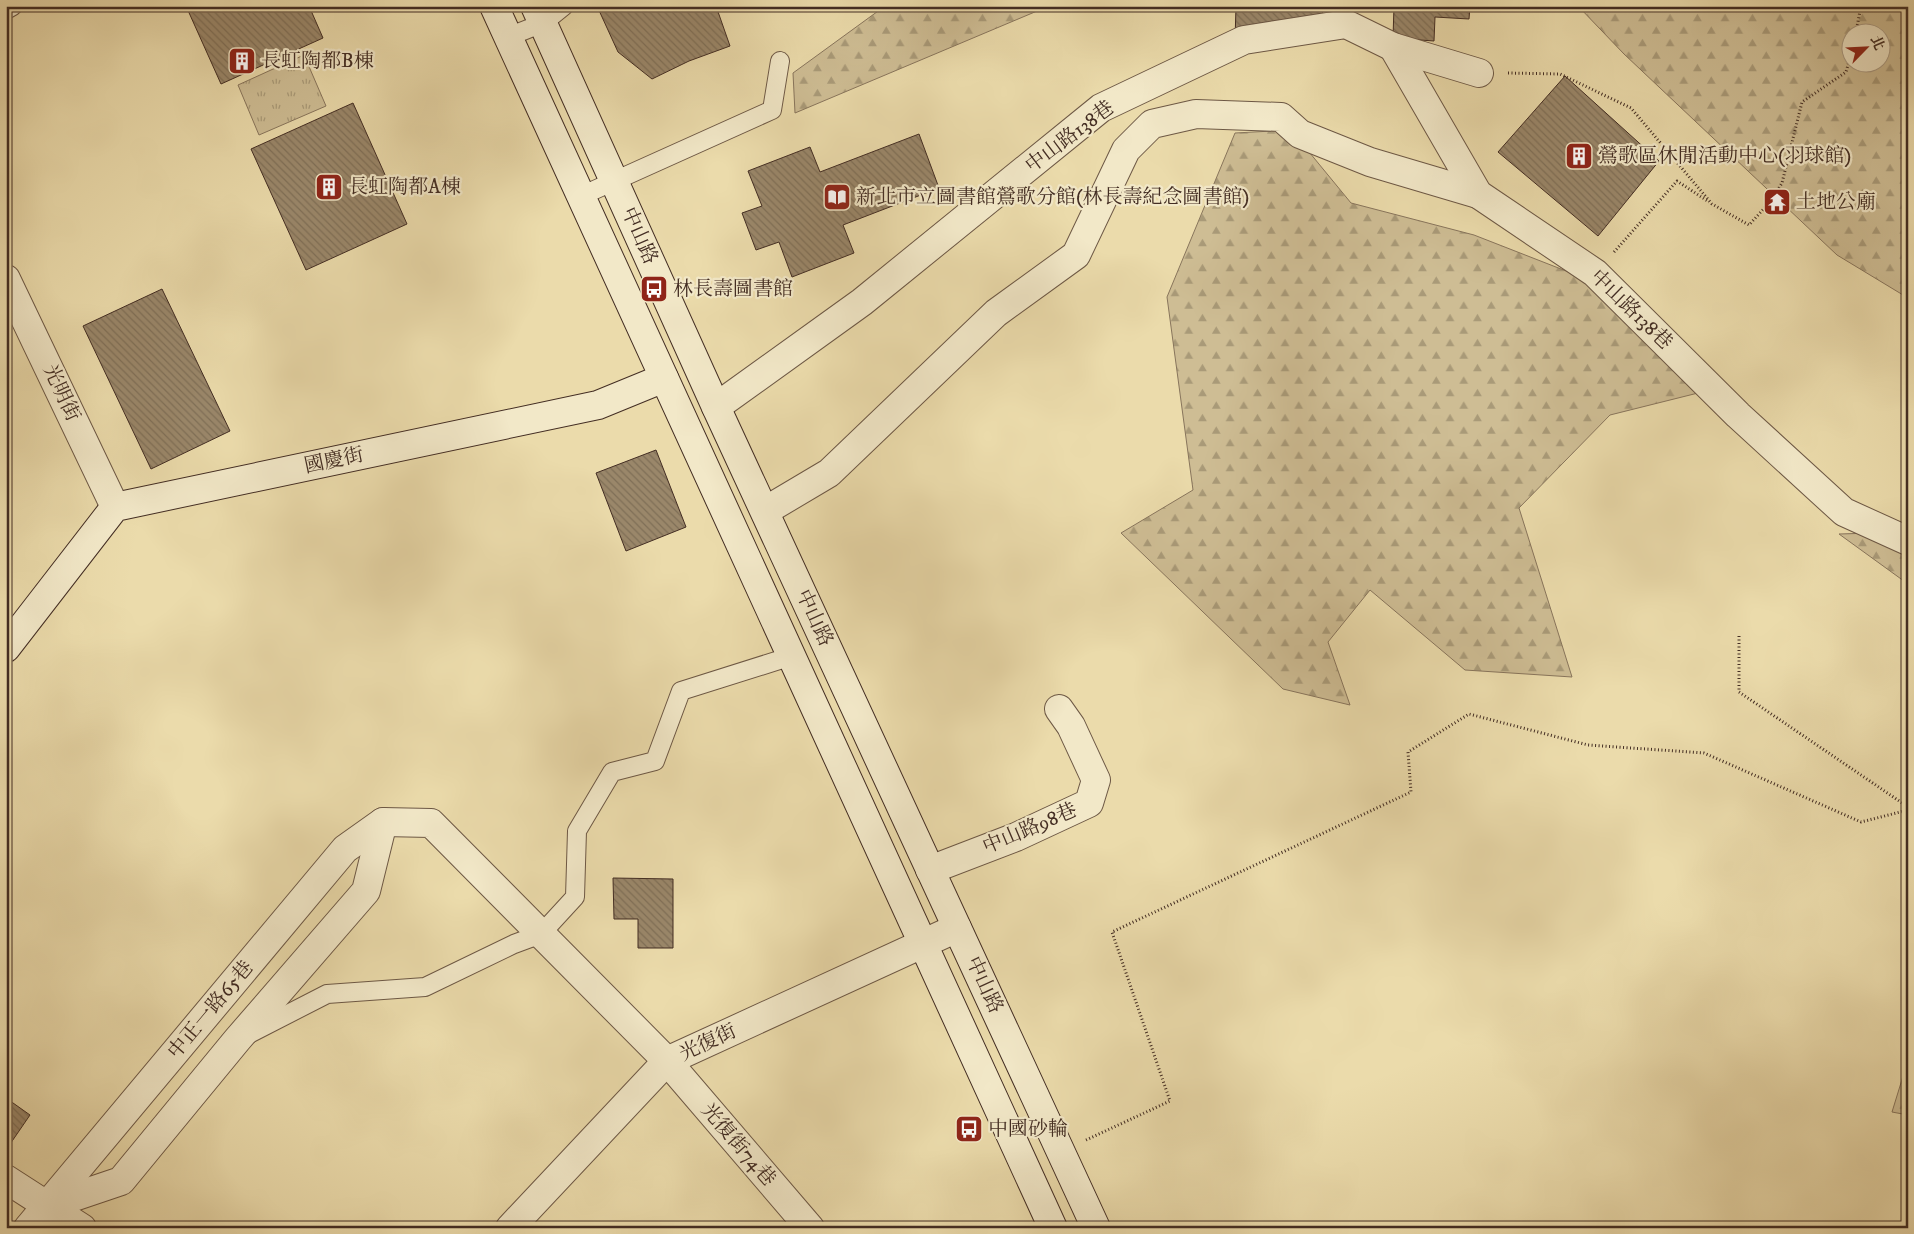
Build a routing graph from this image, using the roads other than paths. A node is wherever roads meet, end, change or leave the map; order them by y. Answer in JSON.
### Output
{"nodes":[{"id":1,"x":13,"y":6,"type":"edge"},
{"id":2,"x":494,"y":6,"type":"edge"},
{"id":3,"x":564,"y":6,"type":"edge"},
{"id":4,"x":6,"y":10,"type":"edge"},
{"id":5,"x":539,"y":15,"type":"edge"},
{"id":6,"x":508,"y":37,"type":"junction"},
{"id":7,"x":1393,"y":47,"type":"junction"},
{"id":8,"x":780,"y":61,"type":"dead end"},
{"id":9,"x":1479,"y":73,"type":"road end"},
{"id":10,"x":614,"y":180,"type":"junction"},
{"id":11,"x":1478,"y":194,"type":"junction"},
{"id":12,"x":581,"y":196,"type":"junction"},
{"id":13,"x":6,"y":278,"type":"edge"},
{"id":14,"x":664,"y":378,"type":"junction"},
{"id":15,"x":716,"y":407,"type":"junction"},
{"id":16,"x":115,"y":507,"type":"junction"},
{"id":17,"x":765,"y":511,"type":"junction"},
{"id":18,"x":1908,"y":541,"type":"edge"},
{"id":19,"x":6,"y":648,"type":"edge"},
{"id":20,"x":792,"y":656,"type":"junction"},
{"id":21,"x":1060,"y":710,"type":"dead end"},
{"id":22,"x":383,"y":822,"type":"junction"},
{"id":23,"x":930,"y":870,"type":"junction"},
{"id":24,"x":957,"y":928,"type":"junction"},
{"id":25,"x":541,"y":934,"type":"junction"},
{"id":26,"x":923,"y":944,"type":"junction"},
{"id":27,"x":237,"y":1040,"type":"junction"},
{"id":28,"x":667,"y":1061,"type":"junction"},
{"id":29,"x":6,"y":1179,"type":"edge"},
{"id":30,"x":45,"y":1217,"type":"edge"},
{"id":31,"x":28,"y":1228,"type":"edge"},
{"id":32,"x":82,"y":1228,"type":"edge"},
{"id":33,"x":510,"y":1228,"type":"edge"},
{"id":34,"x":810,"y":1228,"type":"edge"},
{"id":35,"x":1053,"y":1228,"type":"edge"},
{"id":36,"x":1096,"y":1228,"type":"edge"}],
"edges":[{"from":1,"to":4,"type":"lane"},
{"from":2,"to":6,"type":"street","name":"中山路"},
{"from":3,"to":5,"type":"lane"},
{"from":5,"to":6,"type":"lane"},
{"from":5,"to":10,"type":"street","name":"中山路"},
{"from":6,"to":12,"type":"street","name":"中山路"},
{"from":7,"to":9,"type":"street","name":"中山路138巷"},
{"from":7,"to":11,"type":"street","name":"中山路138巷"},
{"from":7,"to":15,"type":"street","name":"中山路138巷"},
{"from":8,"to":10,"type":"lane"},
{"from":10,"to":12,"type":"lane"},
{"from":10,"to":15,"type":"street","name":"中山路"},
{"from":11,"to":17,"type":"street"},
{"from":11,"to":18,"type":"street","name":"中山路138巷"},
{"from":12,"to":14,"type":"street","name":"中山路"},
{"from":13,"to":16,"type":"street","name":"光明街"},
{"from":14,"to":15,"type":"street"},
{"from":14,"to":16,"type":"street","name":"國慶街"},
{"from":14,"to":20,"type":"street","name":"中山路"},
{"from":15,"to":17,"type":"street","name":"中山路"},
{"from":16,"to":19,"type":"street"},
{"from":17,"to":23,"type":"street","name":"中山路"},
{"from":20,"to":25,"type":"lane","name":"中正一路65巷"},
{"from":20,"to":26,"type":"street","name":"中山路"},
{"from":21,"to":23,"type":"street","name":"中山路98巷"},
{"from":22,"to":25,"type":"street"},
{"from":22,"to":27,"type":"street","name":"中正一路65巷"},
{"from":22,"to":30,"type":"street","name":"中正一路65巷"},
{"from":23,"to":24,"type":"street","name":"中山路"},
{"from":24,"to":26,"type":"street","name":"光復街"},
{"from":24,"to":36,"type":"street","name":"中山路"},
{"from":25,"to":27,"type":"lane","name":"中正一路65巷"},
{"from":25,"to":28,"type":"street"},
{"from":26,"to":28,"type":"street","name":"光復街"},
{"from":26,"to":35,"type":"street","name":"中山路"},
{"from":27,"to":30,"type":"street","name":"中正一路65巷"},
{"from":28,"to":33,"type":"street","name":"光復街"},
{"from":28,"to":34,"type":"street","name":"光復街74巷"},
{"from":29,"to":30,"type":"street"},
{"from":30,"to":31,"type":"street"},
{"from":30,"to":32,"type":"street"}]}
